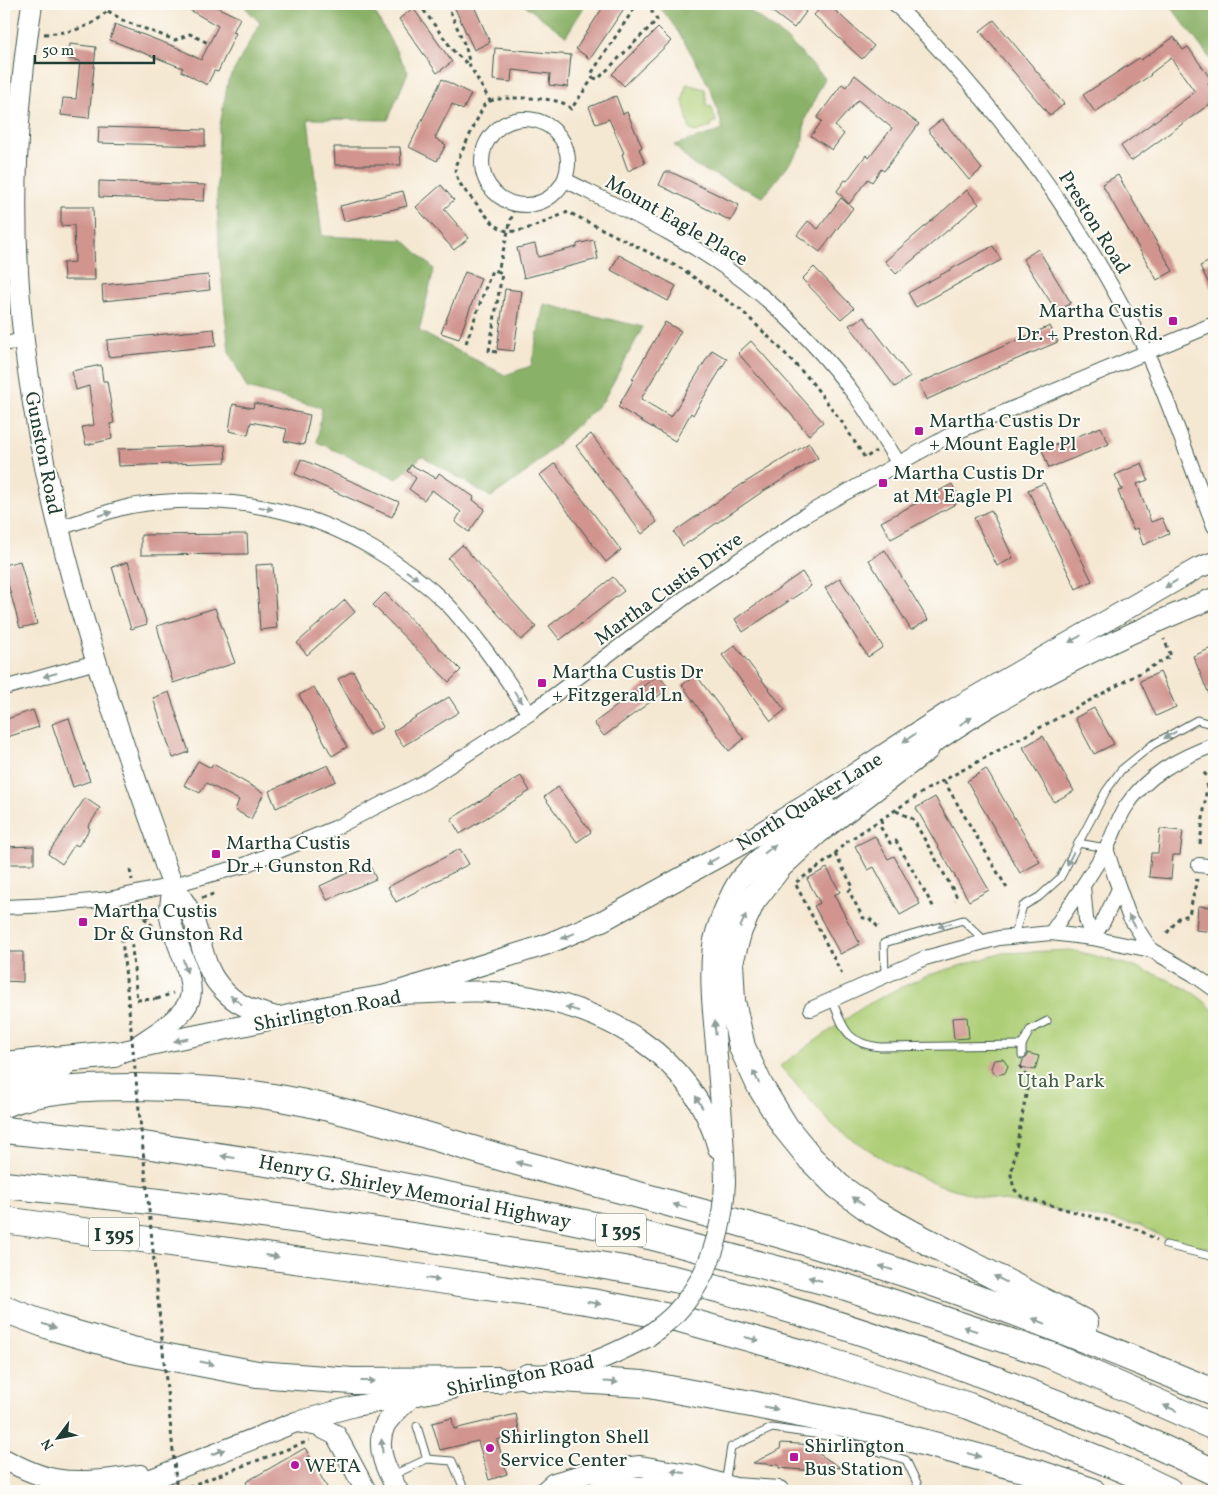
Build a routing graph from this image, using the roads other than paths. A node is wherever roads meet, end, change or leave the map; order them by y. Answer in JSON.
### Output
{"nodes":[{"id":1,"x":895,"y":4,"type":"edge"},
{"id":2,"x":28,"y":6,"type":"edge"},
{"id":3,"x":565,"y":180,"type":"junction"},
{"id":4,"x":1214,"y":324,"type":"edge"},
{"id":5,"x":24,"y":340,"type":"junction"},
{"id":6,"x":4,"y":344,"type":"edge"},
{"id":7,"x":1146,"y":351,"type":"junction"},
{"id":8,"x":898,"y":462,"type":"junction"},
{"id":9,"x":1214,"y":526,"type":"edge"},
{"id":10,"x":59,"y":528,"type":"junction"},
{"id":11,"x":1214,"y":562,"type":"edge"},
{"id":12,"x":1214,"y":598,"type":"edge"},
{"id":13,"x":96,"y":662,"type":"junction"},
{"id":14,"x":4,"y":688,"type":"edge"},
{"id":15,"x":529,"y":714,"type":"junction"},
{"id":16,"x":1214,"y":725,"type":"edge"},
{"id":17,"x":1214,"y":745,"type":"edge"},
{"id":18,"x":926,"y":748,"type":"junction"},
{"id":19,"x":1078,"y":843,"type":"junction"},
{"id":20,"x":1106,"y":848,"type":"junction"},
{"id":21,"x":1214,"y":867,"type":"edge"},
{"id":22,"x":1198,"y":870,"type":"road end"},
{"id":23,"x":173,"y":885,"type":"junction"},
{"id":24,"x":1083,"y":886,"type":"junction"},
{"id":25,"x":1119,"y":889,"type":"junction"},
{"id":26,"x":4,"y":907,"type":"edge"},
{"id":27,"x":1051,"y":933,"type":"junction"},
{"id":28,"x":1014,"y":936,"type":"junction"},
{"id":29,"x":1092,"y":938,"type":"junction"},
{"id":30,"x":985,"y":941,"type":"junction"},
{"id":31,"x":1150,"y":950,"type":"junction"},
{"id":32,"x":885,"y":975,"type":"junction"},
{"id":33,"x":1214,"y":989,"type":"edge"},
{"id":34,"x":383,"y":996,"type":"junction"},
{"id":35,"x":832,"y":1000,"type":"junction"},
{"id":36,"x":811,"y":1009,"type":"dead end"},
{"id":37,"x":280,"y":1018,"type":"junction"},
{"id":38,"x":1047,"y":1021,"type":"dead end"},
{"id":39,"x":1022,"y":1044,"type":"junction"},
{"id":40,"x":123,"y":1052,"type":"junction"},
{"id":41,"x":1022,"y":1055,"type":"road end"},
{"id":42,"x":4,"y":1065,"type":"edge"},
{"id":43,"x":4,"y":1085,"type":"edge"},
{"id":44,"x":4,"y":1104,"type":"edge"},
{"id":45,"x":4,"y":1130,"type":"edge"},
{"id":46,"x":725,"y":1182,"type":"junction"},
{"id":47,"x":4,"y":1185,"type":"edge"},
{"id":48,"x":4,"y":1220,"type":"edge"},
{"id":49,"x":4,"y":1238,"type":"edge"},
{"id":50,"x":1166,"y":1245,"type":"road end"},
{"id":51,"x":224,"y":1249,"type":"junction"},
{"id":52,"x":1214,"y":1257,"type":"edge"},
{"id":53,"x":4,"y":1309,"type":"edge"},
{"id":54,"x":528,"y":1377,"type":"junction"},
{"id":55,"x":498,"y":1380,"type":"junction"},
{"id":56,"x":1214,"y":1391,"type":"edge"},
{"id":57,"x":412,"y":1396,"type":"junction"},
{"id":58,"x":296,"y":1422,"type":"junction"},
{"id":59,"x":417,"y":1426,"type":"dead end"},
{"id":60,"x":1214,"y":1427,"type":"edge"},
{"id":61,"x":4,"y":1459,"type":"edge"},
{"id":62,"x":427,"y":1459,"type":"junction"},
{"id":63,"x":172,"y":1469,"type":"junction"},
{"id":64,"x":1214,"y":1472,"type":"edge"},
{"id":65,"x":394,"y":1484,"type":"edge"},
{"id":66,"x":725,"y":1485,"type":"junction"},
{"id":67,"x":120,"y":1491,"type":"edge"},
{"id":68,"x":366,"y":1491,"type":"edge"},
{"id":69,"x":465,"y":1491,"type":"edge"},
{"id":70,"x":545,"y":1491,"type":"edge"},
{"id":71,"x":596,"y":1491,"type":"edge"},
{"id":72,"x":779,"y":1491,"type":"edge"},
{"id":73,"x":918,"y":1491,"type":"edge"},
{"id":74,"x":1092,"y":1491,"type":"edge"},
{"id":75,"x":1169,"y":1491,"type":"edge"}],
"edges":[{"from":1,"to":7,"type":"street","name":"Preston Road"},
{"from":2,"to":5,"type":"main road","name":"Gunston Road"},
{"from":3,"to":3,"type":"street"},
{"from":3,"to":8,"type":"street","name":"Mount Eagle Place"},
{"from":4,"to":7,"type":"street","name":"Martha Custis Drive"},
{"from":5,"to":6,"type":"street"},
{"from":5,"to":10,"type":"main road","name":"Gunston Road"},
{"from":7,"to":8,"type":"street","name":"Martha Custis Drive"},
{"from":7,"to":9,"type":"street","name":"Preston Road"},
{"from":8,"to":15,"type":"street","name":"Martha Custis Drive"},
{"from":10,"to":13,"type":"main road","name":"Gunston Road"},
{"from":10,"to":15,"type":"street","one_way":true},
{"from":11,"to":34,"type":"main road","name":"North Quaker Lane","one_way":true},
{"from":18,"to":12,"type":"main road","name":"North Quaker Lane","one_way":true},
{"from":13,"to":14,"type":"street","one_way":true},
{"from":13,"to":23,"type":"main road","name":"Gunston Road"},
{"from":15,"to":23,"type":"street","name":"Martha Custis Drive"},
{"from":16,"to":19,"type":"lane","one_way":true},
{"from":17,"to":20,"type":"street"},
{"from":46,"to":18,"type":"main road","name":"North Quaker Lane","one_way":true},
{"from":56,"to":18,"type":"highway","one_way":true},
{"from":19,"to":20,"type":"lane"},
{"from":19,"to":28,"type":"lane","one_way":true},
{"from":20,"to":24,"type":"street"},
{"from":20,"to":25,"type":"street"},
{"from":21,"to":22,"type":"street"},
{"from":23,"to":26,"type":"street","name":"Martha Custis Drive"},
{"from":37,"to":23,"type":"main road","name":"Gunston Road","one_way":true},
{"from":23,"to":40,"type":"main road","name":"Gunston Road","one_way":true},
{"from":24,"to":27,"type":"street"},
{"from":24,"to":29,"type":"street"},
{"from":25,"to":29,"type":"street"},
{"from":31,"to":25,"type":"street","one_way":true},
{"from":27,"to":28,"type":"street"},
{"from":27,"to":29,"type":"street"},
{"from":28,"to":30,"type":"street"},
{"from":29,"to":31,"type":"street"},
{"from":30,"to":32,"type":"street"},
{"from":30,"to":32,"type":"lane","one_way":true},
{"from":31,"to":33,"type":"street"},
{"from":32,"to":35,"type":"street"},
{"from":34,"to":37,"type":"main road","name":"Shirlington Road"},
{"from":46,"to":34,"type":"main road","name":"Shirlington Road","one_way":true},
{"from":35,"to":36,"type":"street"},
{"from":35,"to":39,"type":"lane"},
{"from":37,"to":40,"type":"main road","name":"Shirlington Road","one_way":true},
{"from":38,"to":39,"type":"lane"},
{"from":39,"to":41,"type":"lane"},
{"from":40,"to":42,"type":"highway"},
{"from":40,"to":43,"type":"main road","name":"Shirlington Road"},
{"from":56,"to":44,"type":"highway","one_way":true},
{"from":60,"to":45,"type":"highway","name":"Henry G. Shirley Memorial Highway","number":"I 395","one_way":true},
{"from":46,"to":54,"type":"main road","name":"Shirlington Road","bridge":true},
{"from":47,"to":64,"type":"highway"},
{"from":48,"to":51,"type":"highway","number":"I 395"},
{"from":49,"to":51,"type":"highway"},
{"from":50,"to":52,"type":"lane"},
{"from":51,"to":75,"type":"highway","number":"I 395","one_way":true},
{"from":53,"to":55,"type":"highway","one_way":true},
{"from":54,"to":55,"type":"main road","name":"Shirlington Road"},
{"from":54,"to":74,"type":"highway","one_way":true},
{"from":55,"to":57,"type":"main road","name":"Shirlington Road"},
{"from":57,"to":58,"type":"main road","name":"Shirlington Road"},
{"from":65,"to":57,"type":"main road","one_way":true},
{"from":63,"to":58,"type":"main road","name":"Shirlington Road","one_way":true},
{"from":58,"to":68,"type":"main road"},
{"from":59,"to":62,"type":"lane"},
{"from":61,"to":63,"type":"main road","name":"Shirlington Road"},
{"from":62,"to":65,"type":"lane"},
{"from":62,"to":69,"type":"lane"},
{"from":63,"to":67,"type":"main road","name":"Shirlington Road"},
{"from":66,"to":70,"type":"main road","one_way":true},
{"from":66,"to":71,"type":"main road"},
{"from":66,"to":72,"type":"main road"},
{"from":66,"to":73,"type":"lane"}]}
